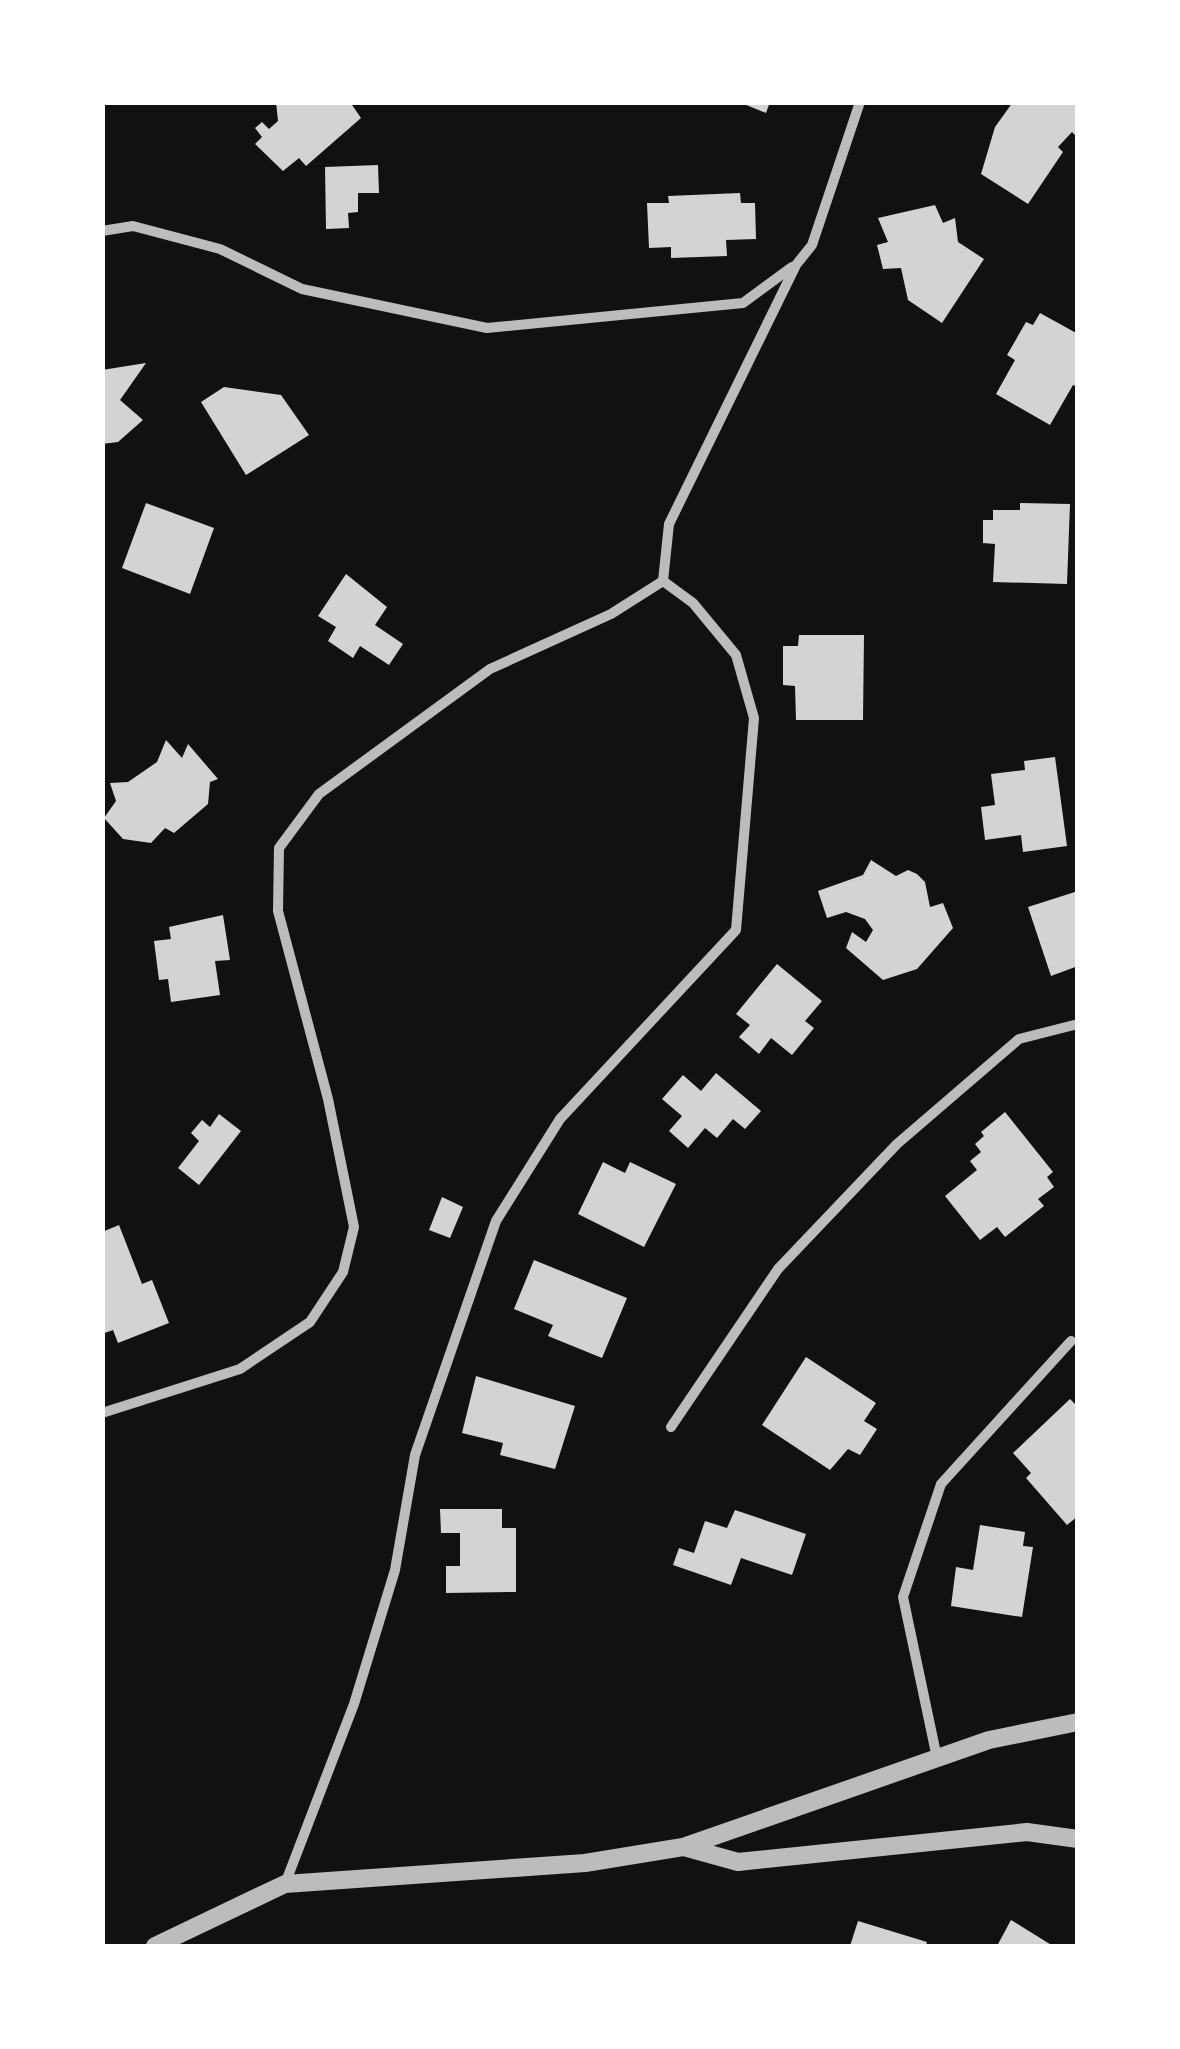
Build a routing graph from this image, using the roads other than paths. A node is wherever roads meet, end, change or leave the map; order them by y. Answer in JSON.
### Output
{"nodes":[{"id":1,"x":860,"y":102,"type":"edge"},
{"id":2,"x":102,"y":231,"type":"edge"},
{"id":3,"x":796,"y":264,"type":"junction"},
{"id":4,"x":663,"y":581,"type":"junction"},
{"id":5,"x":1078,"y":1024,"type":"edge"},
{"id":6,"x":1071,"y":1341,"type":"dead end"},
{"id":7,"x":102,"y":1412,"type":"edge"},
{"id":8,"x":671,"y":1427,"type":"dead end"},
{"id":9,"x":1078,"y":1722,"type":"edge"},
{"id":10,"x":937,"y":1758,"type":"junction"},
{"id":11,"x":1078,"y":1839,"type":"edge"},
{"id":12,"x":683,"y":1847,"type":"junction"},
{"id":13,"x":284,"y":1884,"type":"junction"},
{"id":14,"x":155,"y":1946,"type":"edge"}],
"edges":[{"from":1,"to":3,"type":"street"},
{"from":2,"to":3,"type":"street"},
{"from":3,"to":4,"type":"street"},
{"from":4,"to":7,"type":"street"},
{"from":4,"to":13,"type":"street"},
{"from":5,"to":8,"type":"street"},
{"from":6,"to":10,"type":"street"},
{"from":9,"to":10,"type":"street"},
{"from":10,"to":12,"type":"street"},
{"from":11,"to":12,"type":"street"},
{"from":12,"to":13,"type":"street"},
{"from":13,"to":14,"type":"street"}]}
